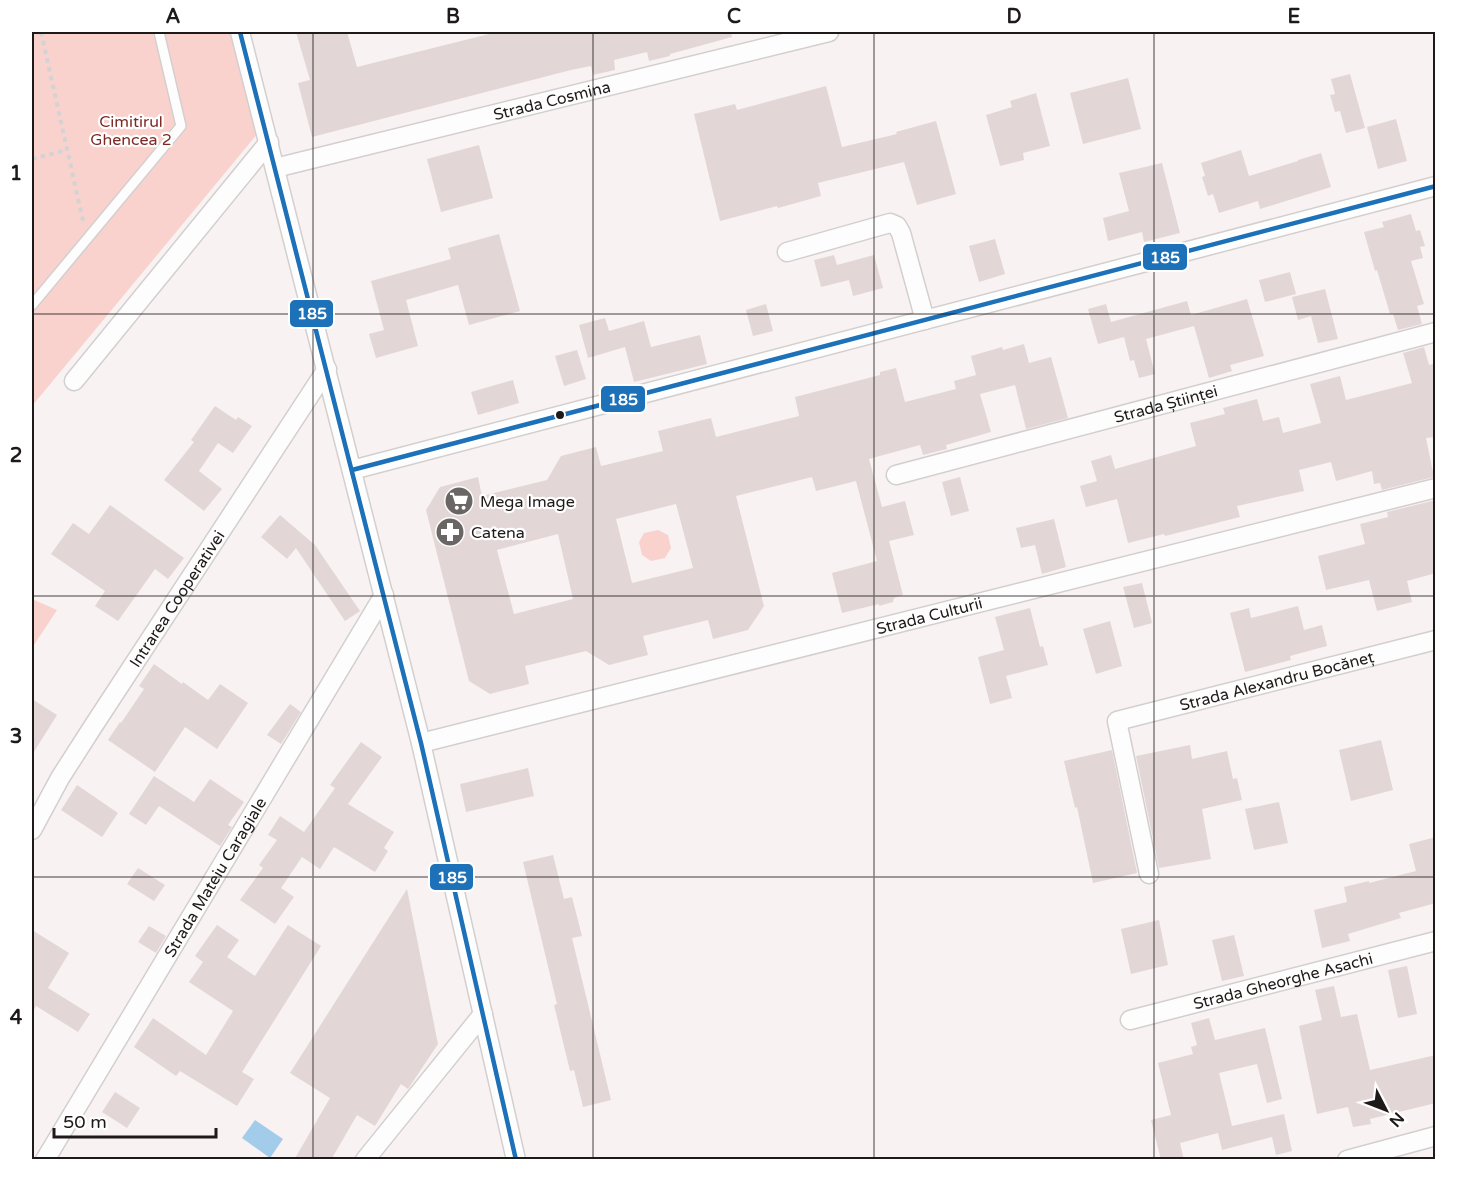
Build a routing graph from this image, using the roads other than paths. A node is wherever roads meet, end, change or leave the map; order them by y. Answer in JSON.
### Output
{"nodes":[{"id":1,"x":159,"y":32,"type":"edge"},
{"id":2,"x":240,"y":32,"type":"edge"},
{"id":3,"x":829,"y":32,"type":"edge"},
{"id":4,"x":269,"y":142,"type":"junction"},
{"id":5,"x":275,"y":168,"type":"junction"},
{"id":6,"x":1436,"y":186,"type":"edge"},
{"id":7,"x":787,"y":252,"type":"dead end"},
{"id":8,"x":32,"y":306,"type":"edge"},
{"id":9,"x":925,"y":320,"type":"junction"},
{"id":10,"x":1436,"y":332,"type":"edge"},
{"id":11,"x":327,"y":369,"type":"junction"},
{"id":12,"x":74,"y":381,"type":"dead end"},
{"id":13,"x":352,"y":470,"type":"junction"},
{"id":14,"x":896,"y":475,"type":"dead end"},
{"id":15,"x":1436,"y":488,"type":"edge"},
{"id":16,"x":384,"y":595,"type":"junction"},
{"id":17,"x":1436,"y":640,"type":"edge"},
{"id":18,"x":421,"y":743,"type":"junction"},
{"id":19,"x":32,"y":830,"type":"edge"},
{"id":20,"x":1149,"y":874,"type":"dead end"},
{"id":21,"x":1436,"y":941,"type":"edge"},
{"id":22,"x":483,"y":1014,"type":"junction"},
{"id":23,"x":1130,"y":1020,"type":"dead end"},
{"id":24,"x":1436,"y":1136,"type":"edge"},
{"id":25,"x":45,"y":1160,"type":"edge"},
{"id":26,"x":365,"y":1160,"type":"edge"},
{"id":27,"x":516,"y":1160,"type":"edge"},
{"id":28,"x":1347,"y":1160,"type":"edge"}],
"edges":[{"from":1,"to":8,"type":"lane"},
{"from":2,"to":4,"type":"street"},
{"from":3,"to":5,"type":"street","name":"Strada Cosmina"},
{"from":4,"to":5,"type":"street"},
{"from":4,"to":12,"type":"street"},
{"from":5,"to":11,"type":"street"},
{"from":6,"to":9,"type":"street"},
{"from":7,"to":9,"type":"street"},
{"from":9,"to":13,"type":"street"},
{"from":10,"to":14,"type":"street","name":"Strada Științei"},
{"from":11,"to":13,"type":"street"},
{"from":11,"to":19,"type":"street","name":"Intrarea Cooperativei"},
{"from":13,"to":16,"type":"street"},
{"from":15,"to":18,"type":"street","name":"Strada Culturii"},
{"from":16,"to":18,"type":"street"},
{"from":16,"to":25,"type":"street","name":"Strada Mateiu Caragiale"},
{"from":17,"to":20,"type":"street","name":"Strada Alexandru Bocăneț"},
{"from":18,"to":22,"type":"street"},
{"from":21,"to":23,"type":"street","name":"Strada Gheorghe Asachi"},
{"from":22,"to":26,"type":"street"},
{"from":22,"to":27,"type":"street"},
{"from":24,"to":28,"type":"street"}]}
